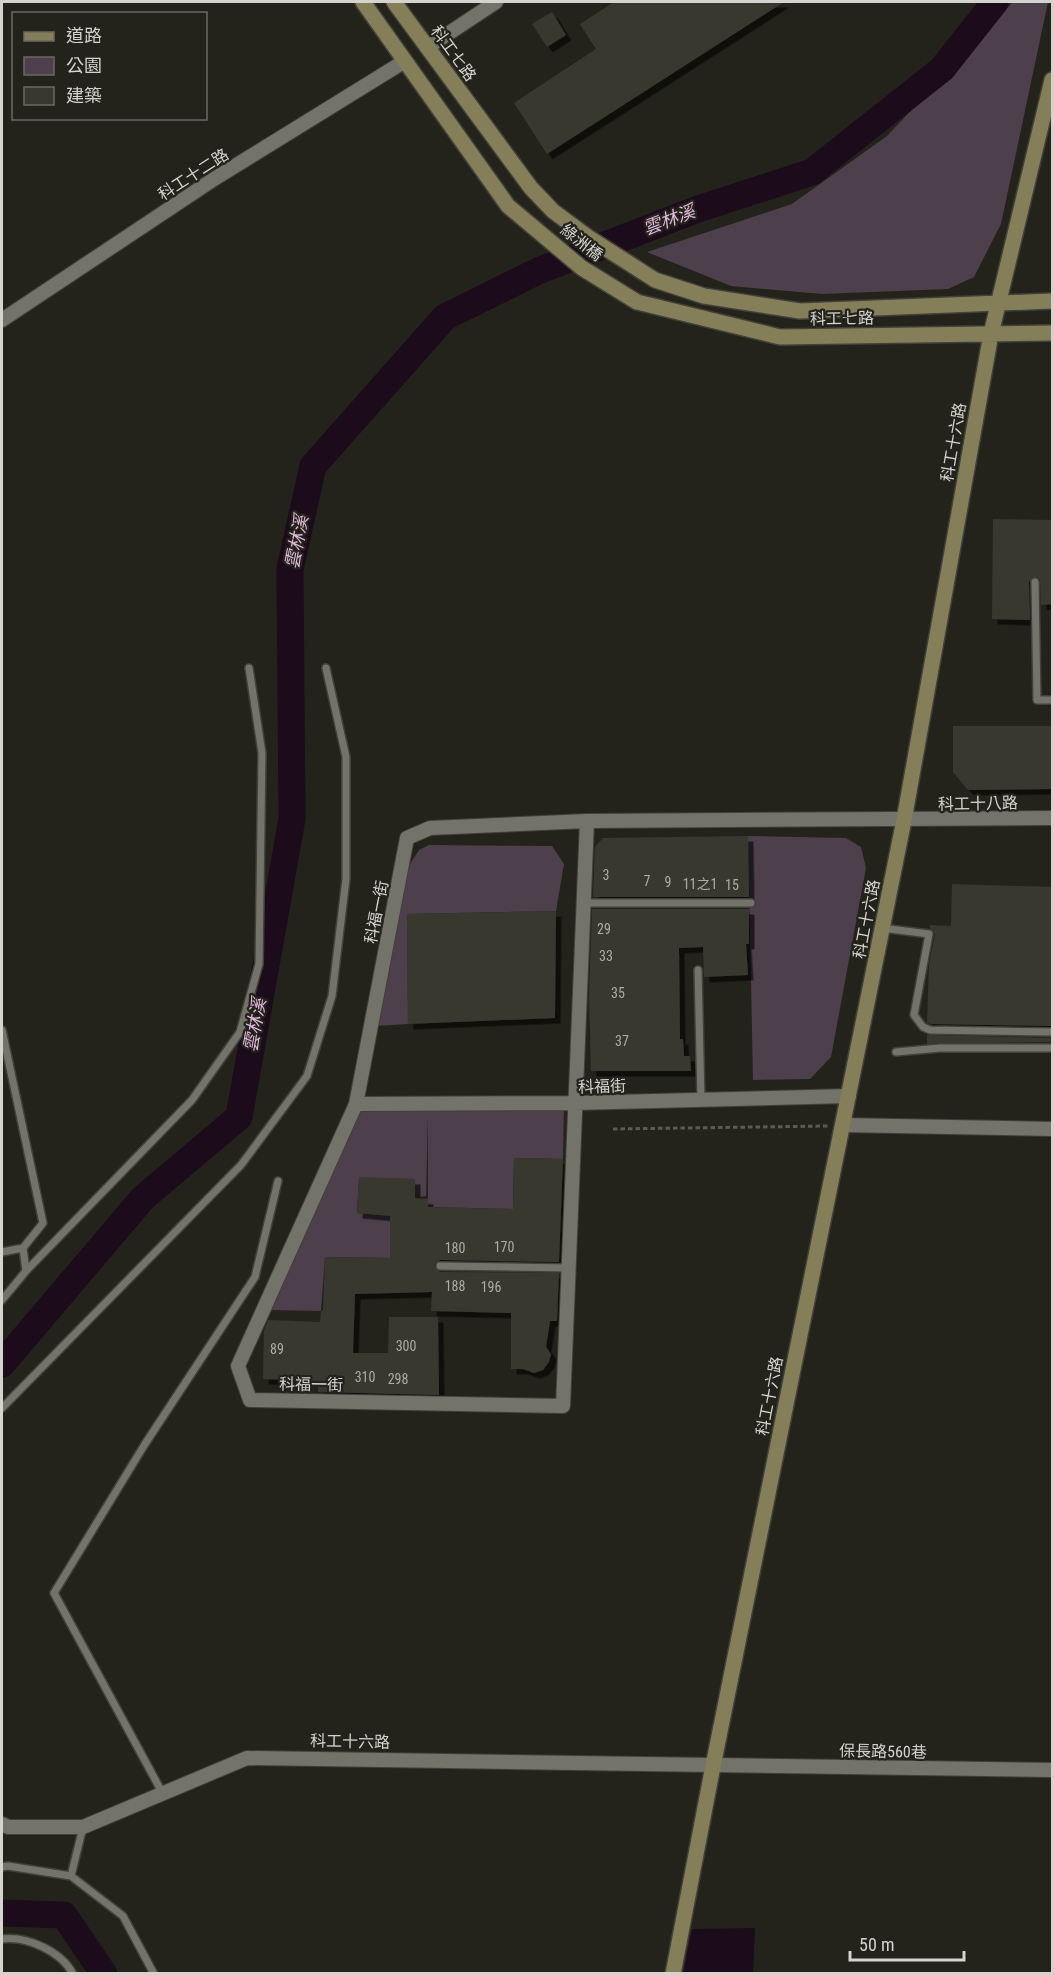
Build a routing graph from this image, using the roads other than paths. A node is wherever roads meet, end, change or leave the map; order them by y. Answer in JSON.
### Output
{"nodes":[{"id":1,"x":363,"y":2,"type":"edge"},
{"id":2,"x":394,"y":2,"type":"edge"},
{"id":3,"x":496,"y":2,"type":"edge"},
{"id":4,"x":428,"y":47,"type":"junction"},
{"id":5,"x":405,"y":61,"type":"junction"},
{"id":6,"x":1053,"y":80,"type":"edge"},
{"id":7,"x":553,"y":211,"type":"joint"},
{"id":8,"x":655,"y":280,"type":"joint"},
{"id":9,"x":1053,"y":301,"type":"edge"},
{"id":10,"x":637,"y":302,"type":"joint"},
{"id":11,"x":998,"y":302,"type":"junction"},
{"id":12,"x":2,"y":320,"type":"edge"},
{"id":13,"x":1053,"y":333,"type":"edge"},
{"id":14,"x":991,"y":334,"type":"junction"},
{"id":15,"x":1035,"y":582,"type":"dead end"},
{"id":16,"x":249,"y":668,"type":"dead end"},
{"id":17,"x":326,"y":668,"type":"dead end"},
{"id":18,"x":1053,"y":700,"type":"edge"},
{"id":19,"x":1053,"y":818,"type":"edge"},
{"id":20,"x":904,"y":820,"type":"junction"},
{"id":21,"x":587,"y":821,"type":"junction"},
{"id":22,"x":584,"y":903,"type":"junction"},
{"id":23,"x":752,"y":903,"type":"dead end"},
{"id":24,"x":882,"y":928,"type":"junction"},
{"id":25,"x":698,"y":970,"type":"dead end"},
{"id":26,"x":2,"y":1030,"type":"edge"},
{"id":27,"x":1053,"y":1032,"type":"edge"},
{"id":28,"x":1053,"y":1048,"type":"edge"},
{"id":29,"x":896,"y":1052,"type":"dead end"},
{"id":30,"x":849,"y":1095,"type":"junction"},
{"id":31,"x":701,"y":1100,"type":"junction"},
{"id":32,"x":575,"y":1103,"type":"junction"},
{"id":33,"x":356,"y":1104,"type":"junction"},
{"id":34,"x":842,"y":1125,"type":"junction"},
{"id":35,"x":1053,"y":1129,"type":"edge"},
{"id":36,"x":278,"y":1182,"type":"dead end"},
{"id":37,"x":23,"y":1248,"type":"junction"},
{"id":38,"x":2,"y":1252,"type":"edge"},
{"id":39,"x":440,"y":1266,"type":"dead end"},
{"id":40,"x":569,"y":1268,"type":"junction"},
{"id":41,"x":27,"y":1271,"type":"junction"},
{"id":42,"x":2,"y":1300,"type":"edge"},
{"id":43,"x":2,"y":1408,"type":"edge"},
{"id":44,"x":713,"y":1766,"type":"junction"},
{"id":45,"x":1053,"y":1770,"type":"edge"},
{"id":46,"x":163,"y":1794,"type":"junction"},
{"id":47,"x":2,"y":1824,"type":"edge"},
{"id":48,"x":83,"y":1827,"type":"junction"},
{"id":49,"x":2,"y":1867,"type":"edge"},
{"id":50,"x":71,"y":1876,"type":"junction"},
{"id":51,"x":2,"y":1939,"type":"edge"},
{"id":52,"x":73,"y":1974,"type":"edge"},
{"id":53,"x":154,"y":1974,"type":"edge"},
{"id":54,"x":673,"y":1974,"type":"edge"}],
"edges":[{"from":1,"to":5,"type":"street"},
{"from":2,"to":4,"type":"street","name":"科工七路"},
{"from":3,"to":4,"type":"street"},
{"from":4,"to":5,"type":"street"},
{"from":4,"to":7,"type":"street","name":"科工七路"},
{"from":5,"to":10,"type":"street","name":"綠洲橋"},
{"from":5,"to":12,"type":"street","name":"科工十二路"},
{"from":6,"to":11,"type":"street","name":"科工十六路"},
{"from":7,"to":8,"type":"street","name":"綠洲橋"},
{"from":8,"to":11,"type":"street","name":"科工七路"},
{"from":9,"to":11,"type":"street","name":"科工七路"},
{"from":10,"to":14,"type":"street","name":"科工七路"},
{"from":11,"to":14,"type":"street","name":"科工十六路"},
{"from":13,"to":14,"type":"street","name":"科工七路"},
{"from":14,"to":20,"type":"street","name":"科工十六路"},
{"from":15,"to":18,"type":"lane"},
{"from":16,"to":41,"type":"lane"},
{"from":17,"to":43,"type":"lane"},
{"from":19,"to":20,"type":"street","name":"科工十八路"},
{"from":20,"to":21,"type":"street","name":"科福一街"},
{"from":20,"to":24,"type":"street","name":"科工十六路"},
{"from":21,"to":22,"type":"street","name":"科福一街"},
{"from":21,"to":33,"type":"street","name":"科福一街"},
{"from":22,"to":23,"type":"lane"},
{"from":22,"to":32,"type":"street","name":"科福一街"},
{"from":24,"to":27,"type":"lane"},
{"from":24,"to":30,"type":"street","name":"科工十六路"},
{"from":25,"to":31,"type":"lane"},
{"from":26,"to":37,"type":"lane"},
{"from":28,"to":29,"type":"lane"},
{"from":30,"to":31,"type":"street","name":"科福街"},
{"from":30,"to":34,"type":"street","name":"科工十六路"},
{"from":31,"to":32,"type":"street","name":"科福街"},
{"from":32,"to":33,"type":"street","name":"科福街"},
{"from":32,"to":40,"type":"street","name":"科福一街"},
{"from":33,"to":40,"type":"street","name":"科福一街"},
{"from":34,"to":35,"type":"street"},
{"from":34,"to":44,"type":"street","name":"科工十六路"},
{"from":36,"to":46,"type":"lane"},
{"from":37,"to":38,"type":"lane"},
{"from":37,"to":41,"type":"lane"},
{"from":39,"to":40,"type":"lane"},
{"from":41,"to":42,"type":"lane"},
{"from":44,"to":45,"type":"street","name":"保長路560巷"},
{"from":44,"to":46,"type":"street","name":"科工十六路"},
{"from":44,"to":54,"type":"street","name":"科工十六路"},
{"from":46,"to":48,"type":"street","name":"科工十六路"},
{"from":47,"to":48,"type":"street","name":"科工十六路"},
{"from":48,"to":50,"type":"lane"},
{"from":49,"to":50,"type":"lane"},
{"from":50,"to":53,"type":"lane"},
{"from":51,"to":52,"type":"lane"}]}
